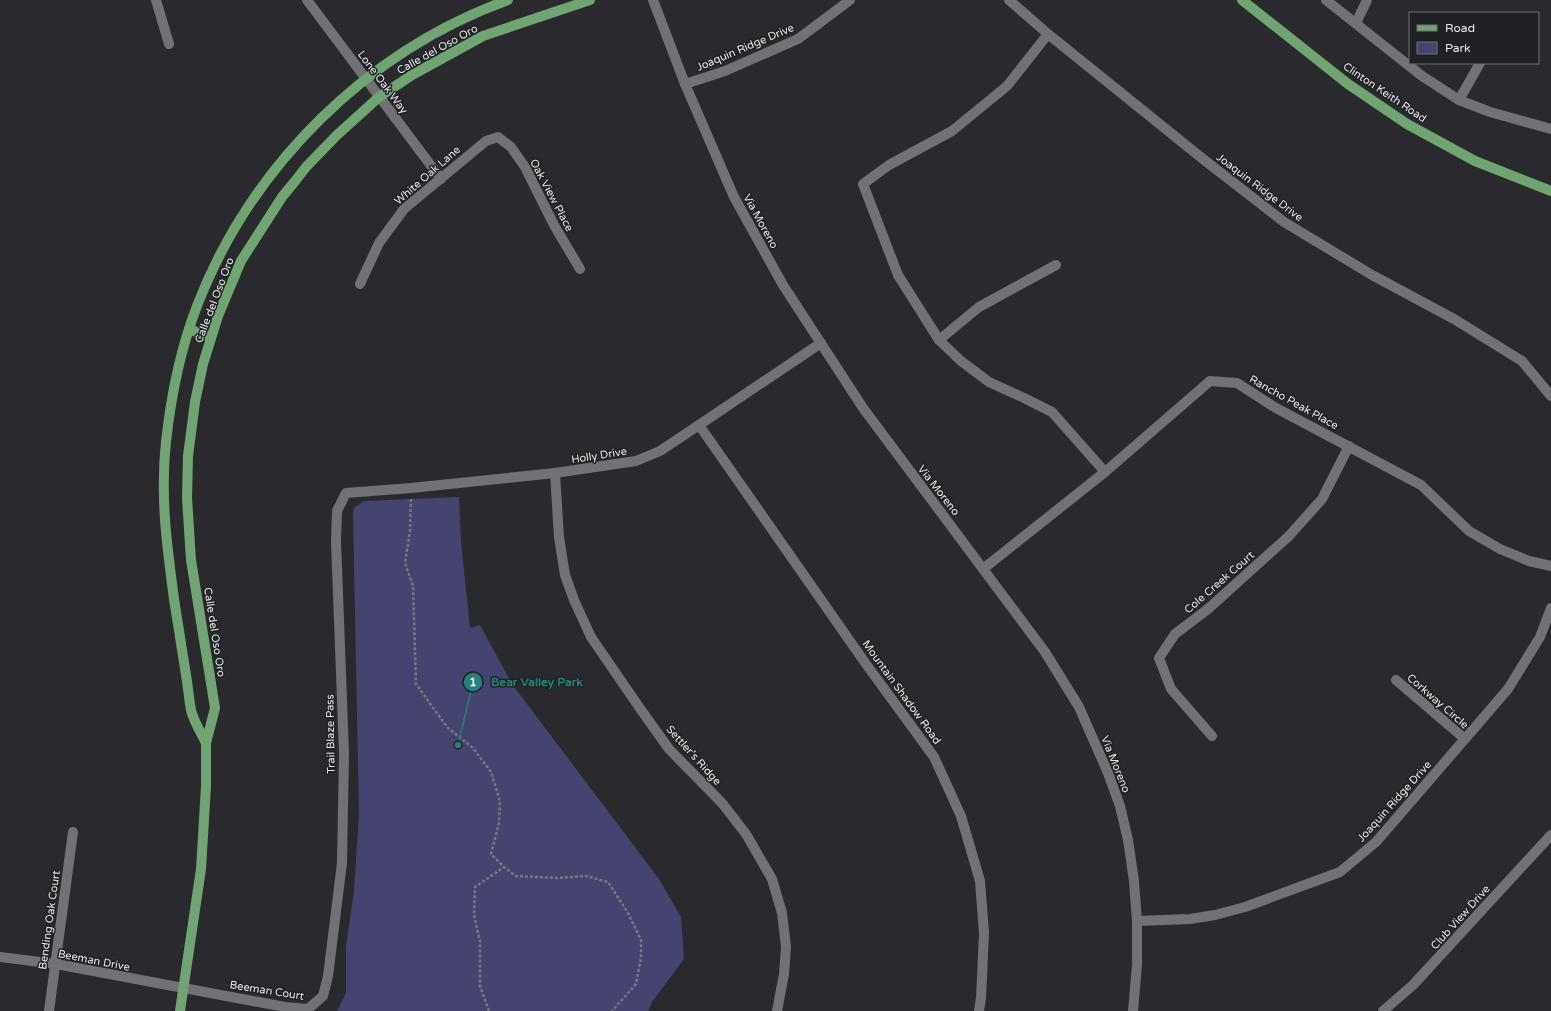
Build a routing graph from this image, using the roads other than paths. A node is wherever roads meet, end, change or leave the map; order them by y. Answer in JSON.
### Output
{"nodes":[{"id":1,"x":156,"y":0,"type":"edge"},
{"id":2,"x":307,"y":0,"type":"edge"},
{"id":3,"x":508,"y":0,"type":"edge"},
{"id":4,"x":590,"y":0,"type":"edge"},
{"id":5,"x":654,"y":0,"type":"edge"},
{"id":6,"x":850,"y":0,"type":"edge"},
{"id":7,"x":1009,"y":0,"type":"edge"},
{"id":8,"x":1242,"y":0,"type":"edge"},
{"id":9,"x":1326,"y":0,"type":"edge"},
{"id":10,"x":1367,"y":0,"type":"edge"},
{"id":11,"x":1356,"y":23,"type":"junction"},
{"id":12,"x":1048,"y":34,"type":"junction"},
{"id":13,"x":169,"y":44,"type":"dead end"},
{"id":14,"x":1479,"y":64,"type":"edge"},
{"id":15,"x":367,"y":80,"type":"junction"},
{"id":16,"x":685,"y":84,"type":"junction"},
{"id":17,"x":379,"y":97,"type":"junction"},
{"id":18,"x":1459,"y":100,"type":"junction"},
{"id":19,"x":1551,"y":129,"type":"edge"},
{"id":20,"x":498,"y":137,"type":"joint"},
{"id":21,"x":441,"y":179,"type":"junction"},
{"id":22,"x":1551,"y":191,"type":"edge"},
{"id":23,"x":1056,"y":265,"type":"dead end"},
{"id":24,"x":580,"y":269,"type":"dead end"},
{"id":25,"x":360,"y":284,"type":"dead end"},
{"id":26,"x":189,"y":329,"type":"junction"},
{"id":27,"x":211,"y":338,"type":"junction"},
{"id":28,"x":939,"y":340,"type":"junction"},
{"id":29,"x":821,"y":343,"type":"junction"},
{"id":30,"x":1551,"y":395,"type":"edge"},
{"id":31,"x":700,"y":426,"type":"junction"},
{"id":32,"x":1349,"y":446,"type":"junction"},
{"id":33,"x":1105,"y":472,"type":"junction"},
{"id":34,"x":555,"y":473,"type":"junction"},
{"id":35,"x":346,"y":493,"type":"joint"},
{"id":36,"x":1551,"y":566,"type":"edge"},
{"id":37,"x":983,"y":568,"type":"junction"},
{"id":38,"x":1551,"y":608,"type":"edge"},
{"id":39,"x":1396,"y":680,"type":"dead end"},
{"id":40,"x":1212,"y":736,"type":"dead end"},
{"id":41,"x":1465,"y":739,"type":"junction"},
{"id":42,"x":206,"y":743,"type":"junction"},
{"id":43,"x":73,"y":832,"type":"dead end"},
{"id":44,"x":1551,"y":835,"type":"edge"},
{"id":45,"x":1138,"y":921,"type":"junction"},
{"id":46,"x":0,"y":957,"type":"edge"},
{"id":47,"x":56,"y":964,"type":"junction"},
{"id":48,"x":328,"y":976,"type":"joint"},
{"id":49,"x":183,"y":988,"type":"junction"},
{"id":50,"x":49,"y":1011,"type":"edge"},
{"id":51,"x":180,"y":1011,"type":"edge"},
{"id":52,"x":778,"y":1011,"type":"edge"},
{"id":53,"x":979,"y":1011,"type":"edge"},
{"id":54,"x":1133,"y":1011,"type":"edge"},
{"id":55,"x":1383,"y":1011,"type":"edge"}],
"edges":[{"from":1,"to":13,"type":"street"},
{"from":2,"to":15,"type":"street","name":"Lone Oak Way"},
{"from":3,"to":15,"type":"main road","name":"Calle del Oso Oro"},
{"from":4,"to":17,"type":"main road","name":"Calle del Oso Oro"},
{"from":5,"to":16,"type":"street","name":"Via Moreno"},
{"from":6,"to":16,"type":"street","name":"Joaquin Ridge Drive"},
{"from":7,"to":12,"type":"street","name":"Joaquin Ridge Drive"},
{"from":8,"to":22,"type":"main road","name":"Clinton Keith Road"},
{"from":9,"to":11,"type":"street"},
{"from":10,"to":11,"type":"street"},
{"from":11,"to":18,"type":"street"},
{"from":12,"to":28,"type":"street"},
{"from":12,"to":30,"type":"street","name":"Joaquin Ridge Drive"},
{"from":14,"to":18,"type":"street"},
{"from":15,"to":17,"type":"street","name":"Lone Oak Way"},
{"from":15,"to":26,"type":"main road","name":"Calle del Oso Oro"},
{"from":16,"to":29,"type":"street","name":"Via Moreno"},
{"from":17,"to":21,"type":"street","name":"Lone Oak Way"},
{"from":17,"to":27,"type":"main road","name":"Calle del Oso Oro"},
{"from":18,"to":19,"type":"street"},
{"from":20,"to":21,"type":"street","name":"White Oak Lane"},
{"from":20,"to":24,"type":"street","name":"Oak View Place"},
{"from":21,"to":25,"type":"street","name":"White Oak Lane"},
{"from":23,"to":28,"type":"street"},
{"from":26,"to":27,"type":"main road"},
{"from":26,"to":42,"type":"main road","name":"Calle del Oso Oro"},
{"from":27,"to":42,"type":"main road","name":"Calle del Oso Oro"},
{"from":28,"to":33,"type":"street"},
{"from":29,"to":31,"type":"street","name":"Holly Drive"},
{"from":29,"to":37,"type":"street","name":"Via Moreno"},
{"from":31,"to":34,"type":"street","name":"Holly Drive"},
{"from":31,"to":53,"type":"street","name":"Mountain Shadow Road"},
{"from":32,"to":33,"type":"street","name":"Rancho Peak Place"},
{"from":32,"to":36,"type":"street","name":"Rancho Peak Place"},
{"from":32,"to":40,"type":"street","name":"Cole Creek Court"},
{"from":33,"to":37,"type":"street","name":"Rancho Peak Place"},
{"from":34,"to":35,"type":"street","name":"Holly Drive"},
{"from":34,"to":52,"type":"street","name":"Settler's Ridge"},
{"from":35,"to":48,"type":"street","name":"Trail Blaze Pass"},
{"from":37,"to":45,"type":"street","name":"Via Moreno"},
{"from":38,"to":41,"type":"street","name":"Joaquin Ridge Drive"},
{"from":39,"to":41,"type":"street","name":"Corkway Circle"},
{"from":41,"to":45,"type":"street","name":"Joaquin Ridge Drive"},
{"from":42,"to":49,"type":"main road","name":"Calle del Oso Oro"},
{"from":43,"to":47,"type":"street","name":"Bending Oak Court"},
{"from":44,"to":55,"type":"street","name":"Club View Drive"},
{"from":45,"to":54,"type":"street","name":"Via Moreno"},
{"from":46,"to":47,"type":"street","name":"Beeman Drive"},
{"from":47,"to":49,"type":"street","name":"Beeman Drive"},
{"from":47,"to":50,"type":"street","name":"Bending Oak Court"},
{"from":48,"to":49,"type":"street","name":"Beeman Court"},
{"from":49,"to":51,"type":"main road","name":"Calle del Oso Oro"}]}
